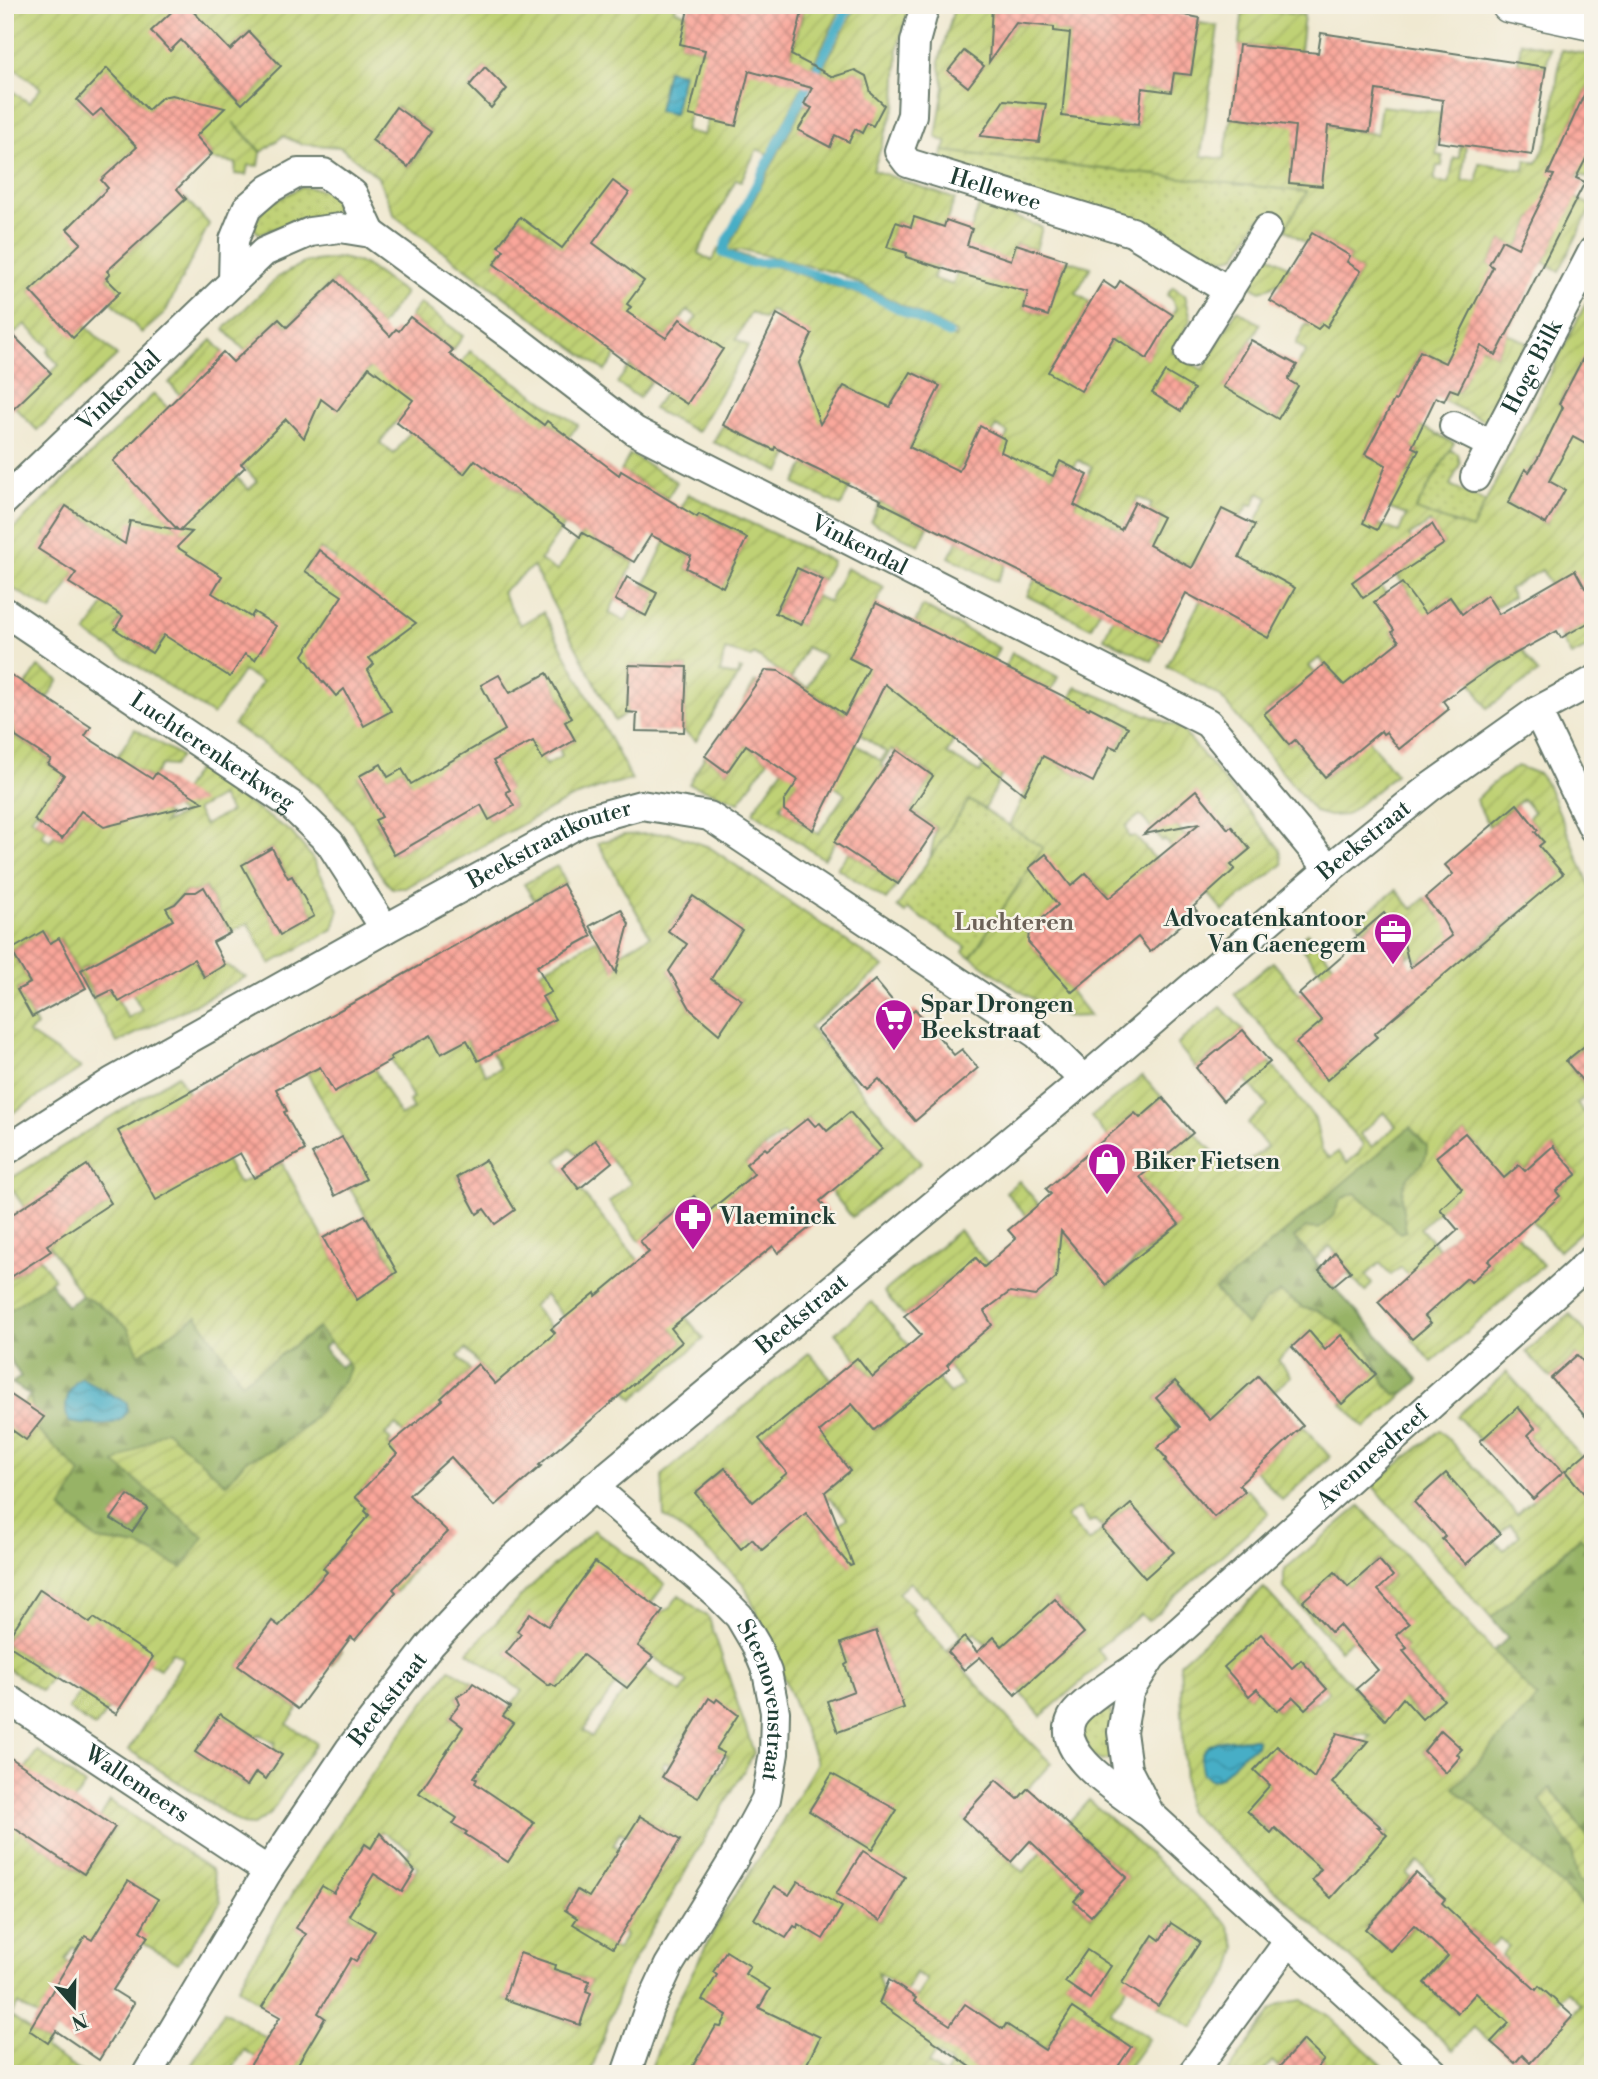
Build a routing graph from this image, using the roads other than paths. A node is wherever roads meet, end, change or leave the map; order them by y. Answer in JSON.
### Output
{"nodes":[{"id":1,"x":925,"y":5,"type":"edge"},
{"id":2,"x":1509,"y":5,"type":"edge"},
{"id":3,"x":1593,"y":23,"type":"edge"},
{"id":4,"x":1266,"y":229,"type":"dead end"},
{"id":5,"x":371,"y":233,"type":"junction"},
{"id":6,"x":1593,"y":251,"type":"edge"},
{"id":7,"x":233,"y":281,"type":"junction"},
{"id":8,"x":1229,"y":291,"type":"junction"},
{"id":9,"x":1189,"y":354,"type":"dead end"},
{"id":10,"x":1454,"y":426,"type":"dead end"},
{"id":11,"x":1492,"y":445,"type":"junction"},
{"id":12,"x":1475,"y":477,"type":"dead end"},
{"id":13,"x":5,"y":499,"type":"edge"},
{"id":14,"x":5,"y":612,"type":"edge"},
{"id":15,"x":1593,"y":681,"type":"edge"},
{"id":16,"x":1537,"y":711,"type":"junction"},
{"id":17,"x":1593,"y":828,"type":"edge"},
{"id":18,"x":1329,"y":869,"type":"junction"},
{"id":19,"x":385,"y":929,"type":"junction"},
{"id":20,"x":1084,"y":1080,"type":"junction"},
{"id":21,"x":5,"y":1151,"type":"edge"},
{"id":22,"x":1593,"y":1259,"type":"edge"},
{"id":23,"x":594,"y":1487,"type":"junction"},
{"id":24,"x":1153,"y":1656,"type":"junction"},
{"id":25,"x":5,"y":1697,"type":"edge"},
{"id":26,"x":1150,"y":1814,"type":"junction"},
{"id":27,"x":268,"y":1871,"type":"junction"},
{"id":28,"x":1288,"y":1942,"type":"junction"},
{"id":29,"x":147,"y":2074,"type":"edge"},
{"id":30,"x":625,"y":2074,"type":"edge"},
{"id":31,"x":1192,"y":2074,"type":"edge"},
{"id":32,"x":1435,"y":2074,"type":"edge"}],
"edges":[{"from":1,"to":8,"type":"street","name":"Hellewee"},
{"from":2,"to":3,"type":"main road"},
{"from":4,"to":8,"type":"street"},
{"from":5,"to":7,"type":"street","name":"Vinkendal"},
{"from":5,"to":7,"type":"street","name":"Vinkendal"},
{"from":5,"to":18,"type":"street","name":"Vinkendal"},
{"from":6,"to":11,"type":"street","name":"Hoge Bilk"},
{"from":7,"to":13,"type":"street","name":"Vinkendal"},
{"from":8,"to":9,"type":"street"},
{"from":10,"to":11,"type":"street"},
{"from":11,"to":12,"type":"street","name":"Hoge Bilk"},
{"from":14,"to":19,"type":"street","name":"Luchterenkerkweg"},
{"from":15,"to":16,"type":"street","name":"Beekstraat"},
{"from":16,"to":17,"type":"street"},
{"from":16,"to":18,"type":"street","name":"Beekstraat"},
{"from":18,"to":20,"type":"street","name":"Beekstraat"},
{"from":19,"to":20,"type":"street","name":"Beekstraatkouter"},
{"from":19,"to":21,"type":"street","name":"Beekstraatkouter"},
{"from":20,"to":23,"type":"street","name":"Beekstraat"},
{"from":22,"to":24,"type":"street","name":"Avennesdreef"},
{"from":23,"to":27,"type":"street","name":"Beekstraat"},
{"from":23,"to":30,"type":"street","name":"Steenovenstraat"},
{"from":24,"to":26,"type":"street","name":"Avennesdreef"},
{"from":24,"to":26,"type":"street","name":"Avennesdreef"},
{"from":25,"to":27,"type":"street","name":"Wallemeers"},
{"from":26,"to":28,"type":"street","name":"Avennesdreef"},
{"from":27,"to":29,"type":"street","name":"Beekstraat"},
{"from":28,"to":31,"type":"street"},
{"from":28,"to":32,"type":"street","name":"Avennesdreef"}]}
